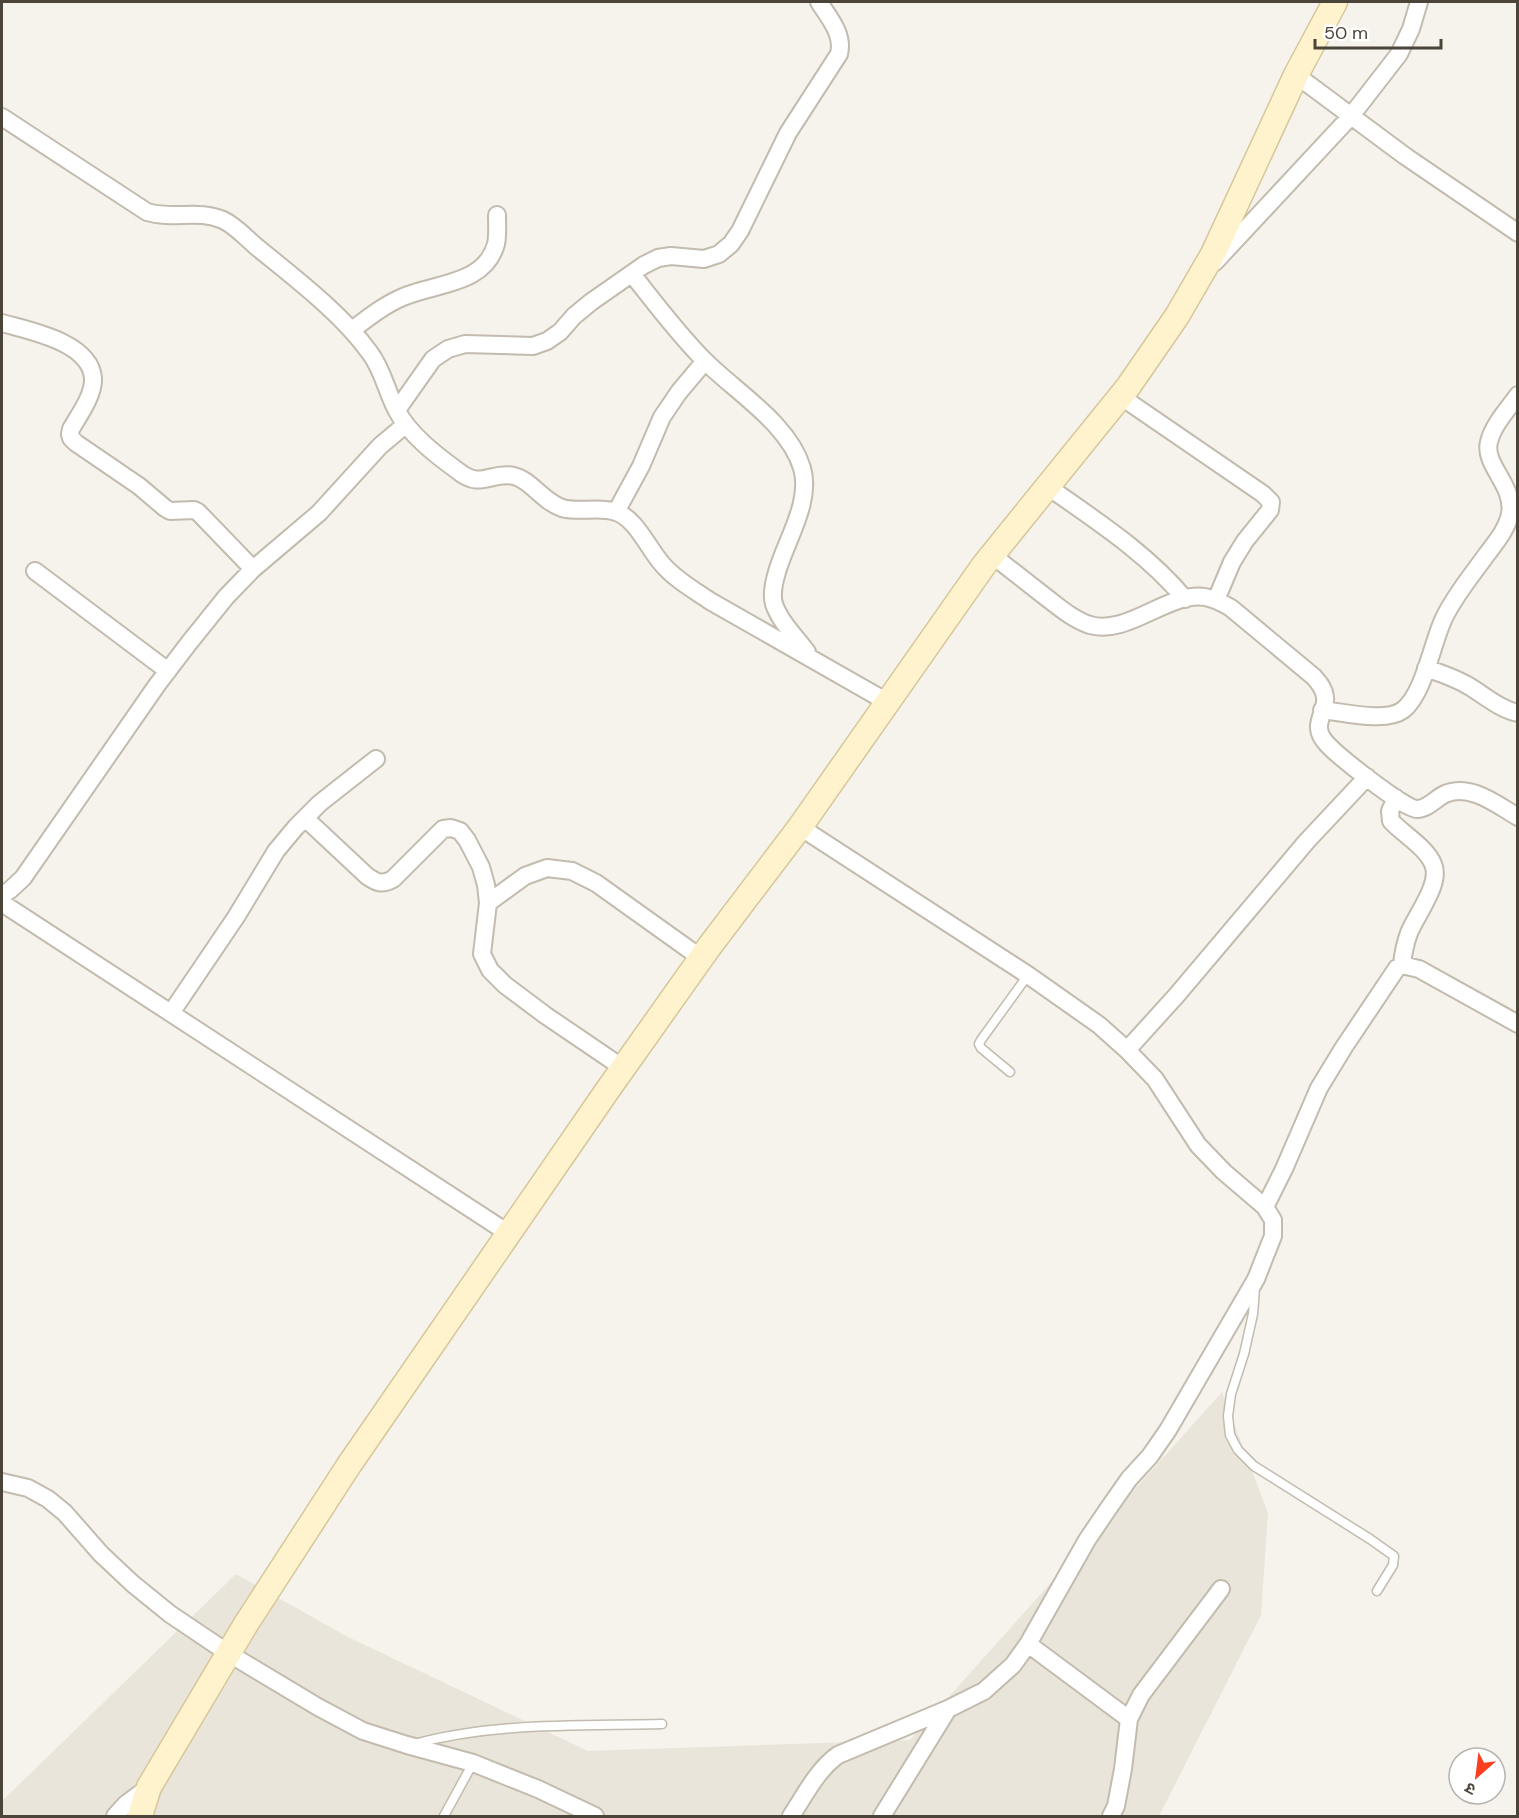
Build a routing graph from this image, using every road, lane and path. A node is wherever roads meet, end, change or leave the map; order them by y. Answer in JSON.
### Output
{"nodes":[{"id":1,"x":819,"y":2,"type":"edge"},
{"id":2,"x":1335,"y":2,"type":"edge"},
{"id":3,"x":1419,"y":2,"type":"edge"},
{"id":4,"x":1296,"y":75,"type":"junction"},
{"id":5,"x":1351,"y":116,"type":"junction"},
{"id":6,"x":2,"y":117,"type":"edge"},
{"id":7,"x":497,"y":215,"type":"dead end"},
{"id":8,"x":1518,"y":233,"type":"edge"},
{"id":9,"x":632,"y":274,"type":"junction"},
{"id":10,"x":1196,"y":283,"type":"junction"},
{"id":11,"x":2,"y":323,"type":"edge"},
{"id":12,"x":352,"y":330,"type":"junction"},
{"id":13,"x":705,"y":361,"type":"junction"},
{"id":14,"x":1518,"y":395,"type":"edge"},
{"id":15,"x":1120,"y":396,"type":"junction"},
{"id":16,"x":401,"y":418,"type":"junction"},
{"id":17,"x":1047,"y":486,"type":"junction"},
{"id":18,"x":616,"y":512,"type":"junction"},
{"id":19,"x":992,"y":555,"type":"junction"},
{"id":20,"x":253,"y":569,"type":"junction"},
{"id":21,"x":35,"y":571,"type":"dead end"},
{"id":22,"x":1185,"y":599,"type":"junction"},
{"id":23,"x":1216,"y":600,"type":"junction"},
{"id":24,"x":814,"y":660,"type":"junction"},
{"id":25,"x":1426,"y":668,"type":"junction"},
{"id":26,"x":168,"y":671,"type":"junction"},
{"id":27,"x":889,"y":703,"type":"junction"},
{"id":28,"x":1322,"y":710,"type":"junction"},
{"id":29,"x":1518,"y":713,"type":"edge"},
{"id":30,"x":376,"y":759,"type":"dead end"},
{"id":31,"x":1367,"y":777,"type":"junction"},
{"id":32,"x":1396,"y":798,"type":"junction"},
{"id":33,"x":1518,"y":817,"type":"edge"},
{"id":34,"x":305,"y":818,"type":"junction"},
{"id":35,"x":800,"y":827,"type":"junction"},
{"id":36,"x":2,"y":895,"type":"edge"},
{"id":37,"x":2,"y":903,"type":"edge"},
{"id":38,"x":488,"y":903,"type":"junction"},
{"id":39,"x":700,"y":958,"type":"junction"},
{"id":40,"x":1402,"y":965,"type":"junction"},
{"id":41,"x":1028,"y":975,"type":"junction"},
{"id":42,"x":171,"y":1012,"type":"junction"},
{"id":43,"x":1518,"y":1024,"type":"edge"},
{"id":44,"x":1127,"y":1050,"type":"junction"},
{"id":45,"x":623,"y":1068,"type":"junction"},
{"id":46,"x":1010,"y":1072,"type":"dead end"},
{"id":47,"x":1265,"y":1207,"type":"junction"},
{"id":48,"x":508,"y":1233,"type":"junction"},
{"id":49,"x":1256,"y":1279,"type":"junction"},
{"id":50,"x":2,"y":1482,"type":"edge"},
{"id":51,"x":1221,"y":1589,"type":"dead end"},
{"id":52,"x":1377,"y":1591,"type":"dead end"},
{"id":53,"x":1028,"y":1644,"type":"junction"},
{"id":54,"x":228,"y":1653,"type":"junction"},
{"id":55,"x":948,"y":1708,"type":"junction"},
{"id":56,"x":1129,"y":1719,"type":"junction"},
{"id":57,"x":662,"y":1724,"type":"dead end"},
{"id":58,"x":407,"y":1745,"type":"junction"},
{"id":59,"x":473,"y":1763,"type":"junction"},
{"id":60,"x":149,"y":1787,"type":"junction"},
{"id":61,"x":115,"y":1816,"type":"edge"},
{"id":62,"x":140,"y":1816,"type":"edge"},
{"id":63,"x":444,"y":1816,"type":"edge"},
{"id":64,"x":595,"y":1816,"type":"edge"},
{"id":65,"x":791,"y":1816,"type":"edge"},
{"id":66,"x":882,"y":1816,"type":"edge"},
{"id":67,"x":1112,"y":1816,"type":"edge"}],
"edges":[{"from":1,"to":9,"type":"street"},
{"from":2,"to":4,"type":"street"},
{"from":3,"to":5,"type":"street"},
{"from":4,"to":5,"type":"street"},
{"from":4,"to":10,"type":"street"},
{"from":5,"to":8,"type":"street"},
{"from":5,"to":10,"type":"street"},
{"from":6,"to":12,"type":"street"},
{"from":7,"to":12,"type":"street"},
{"from":9,"to":13,"type":"street"},
{"from":9,"to":16,"type":"street"},
{"from":10,"to":15,"type":"street"},
{"from":11,"to":20,"type":"street"},
{"from":12,"to":16,"type":"street"},
{"from":13,"to":18,"type":"street"},
{"from":13,"to":24,"type":"street"},
{"from":14,"to":25,"type":"street"},
{"from":15,"to":17,"type":"street"},
{"from":15,"to":23,"type":"street"},
{"from":16,"to":18,"type":"street"},
{"from":16,"to":20,"type":"street"},
{"from":17,"to":19,"type":"street"},
{"from":17,"to":22,"type":"street"},
{"from":18,"to":24,"type":"street"},
{"from":19,"to":22,"type":"street"},
{"from":19,"to":27,"type":"street"},
{"from":20,"to":26,"type":"street"},
{"from":21,"to":26,"type":"street"},
{"from":22,"to":23,"type":"street"},
{"from":23,"to":28,"type":"street"},
{"from":24,"to":27,"type":"street"},
{"from":25,"to":28,"type":"street"},
{"from":25,"to":29,"type":"street"},
{"from":26,"to":36,"type":"street"},
{"from":27,"to":35,"type":"street"},
{"from":28,"to":31,"type":"street"},
{"from":30,"to":34,"type":"street"},
{"from":31,"to":32,"type":"street"},
{"from":31,"to":44,"type":"street"},
{"from":32,"to":33,"type":"street"},
{"from":32,"to":40,"type":"street"},
{"from":34,"to":38,"type":"street"},
{"from":34,"to":42,"type":"street"},
{"from":35,"to":39,"type":"street"},
{"from":35,"to":41,"type":"street"},
{"from":37,"to":42,"type":"street"},
{"from":38,"to":39,"type":"street"},
{"from":38,"to":45,"type":"street"},
{"from":39,"to":45,"type":"street"},
{"from":40,"to":43,"type":"street"},
{"from":40,"to":47,"type":"street"},
{"from":41,"to":44,"type":"street"},
{"from":41,"to":46,"type":"lane"},
{"from":42,"to":48,"type":"street"},
{"from":44,"to":47,"type":"street"},
{"from":45,"to":48,"type":"street"},
{"from":47,"to":49,"type":"street"},
{"from":48,"to":54,"type":"street"},
{"from":49,"to":52,"type":"lane"},
{"from":49,"to":53,"type":"street"},
{"from":50,"to":54,"type":"street"},
{"from":51,"to":56,"type":"street"},
{"from":53,"to":55,"type":"street"},
{"from":53,"to":56,"type":"street"},
{"from":54,"to":58,"type":"street"},
{"from":54,"to":60,"type":"street"},
{"from":55,"to":65,"type":"street"},
{"from":55,"to":66,"type":"street"},
{"from":56,"to":67,"type":"street"},
{"from":57,"to":58,"type":"lane"},
{"from":58,"to":59,"type":"street"},
{"from":59,"to":63,"type":"lane"},
{"from":59,"to":64,"type":"street"},
{"from":60,"to":61,"type":"street"},
{"from":60,"to":62,"type":"street"}]}
